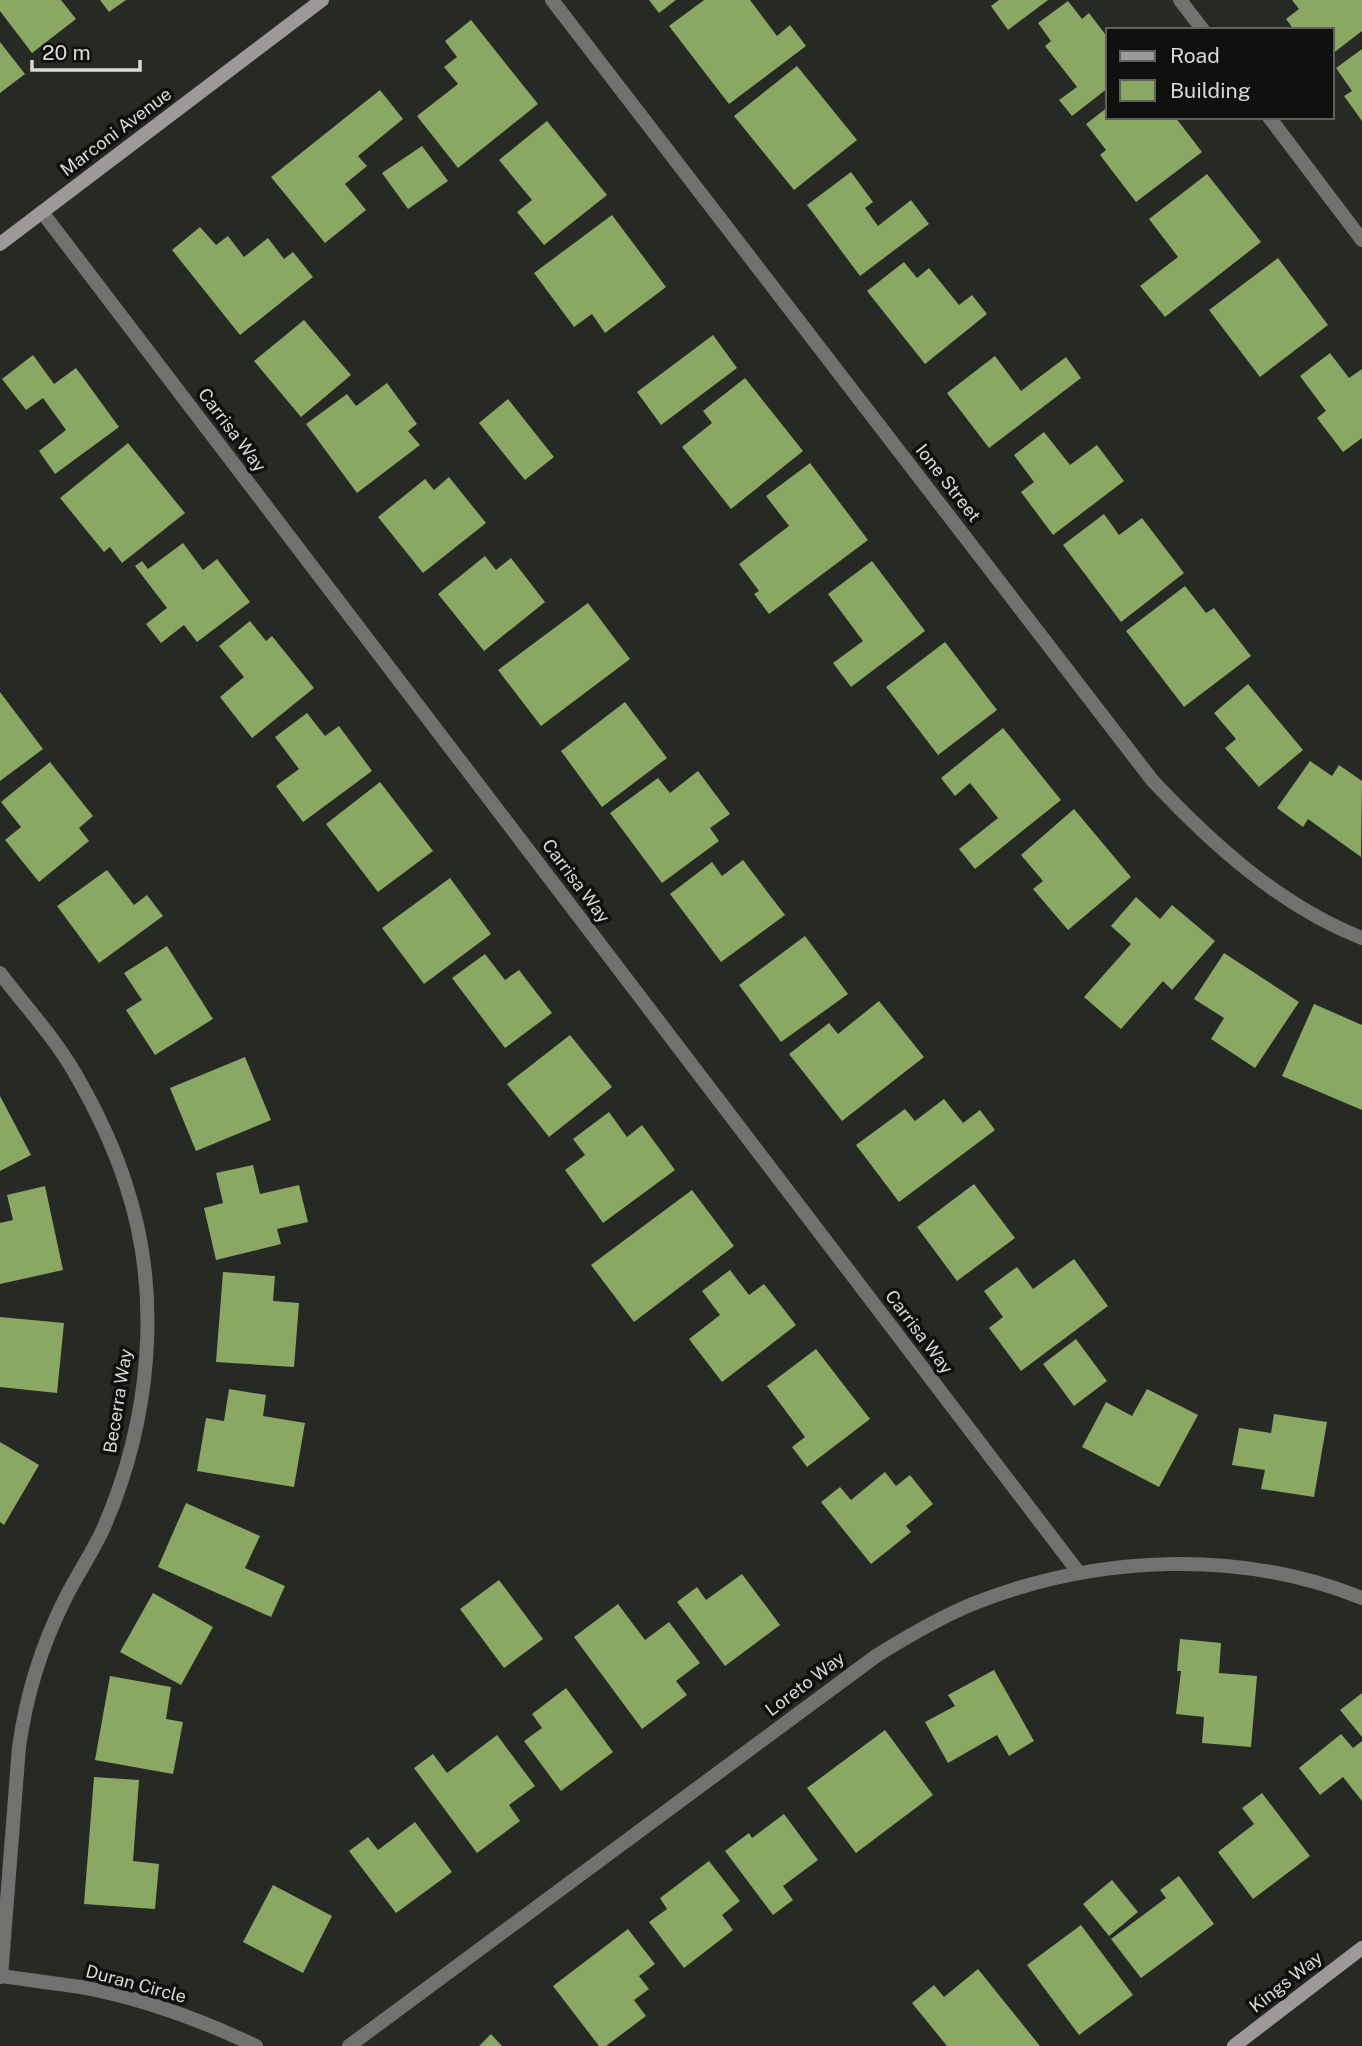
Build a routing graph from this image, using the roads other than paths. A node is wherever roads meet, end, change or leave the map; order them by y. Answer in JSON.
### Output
{"nodes":[{"id":1,"x":322,"y":0,"type":"edge"},
{"id":2,"x":552,"y":0,"type":"edge"},
{"id":3,"x":1180,"y":0,"type":"edge"},
{"id":4,"x":1201,"y":28,"type":"edge"},
{"id":5,"x":1271,"y":119,"type":"edge"},
{"id":6,"x":42,"y":212,"type":"junction"},
{"id":7,"x":1362,"y":240,"type":"edge"},
{"id":8,"x":0,"y":244,"type":"edge"},
{"id":9,"x":1362,"y":938,"type":"edge"},
{"id":10,"x":0,"y":973,"type":"edge"},
{"id":11,"x":1079,"y":1573,"type":"junction"},
{"id":12,"x":1362,"y":1598,"type":"edge"},
{"id":13,"x":1362,"y":1948,"type":"edge"},
{"id":14,"x":0,"y":1976,"type":"edge"},
{"id":15,"x":256,"y":2046,"type":"edge"},
{"id":16,"x":349,"y":2046,"type":"edge"},
{"id":17,"x":1234,"y":2046,"type":"edge"}],
"edges":[{"from":1,"to":6,"type":"main road","name":"Marconi Avenue"},
{"from":2,"to":9,"type":"street","name":"Ione Street"},
{"from":3,"to":4,"type":"street"},
{"from":5,"to":7,"type":"street"},
{"from":6,"to":8,"type":"main road","name":"Marconi Avenue"},
{"from":6,"to":11,"type":"street","name":"Carrisa Way"},
{"from":10,"to":14,"type":"street","name":"Becerra Way"},
{"from":11,"to":12,"type":"street","name":"Loreto Way"},
{"from":11,"to":16,"type":"street","name":"Loreto Way"},
{"from":13,"to":17,"type":"main road","name":"Kings Way"},
{"from":14,"to":15,"type":"street","name":"Duran Circle"}]}
